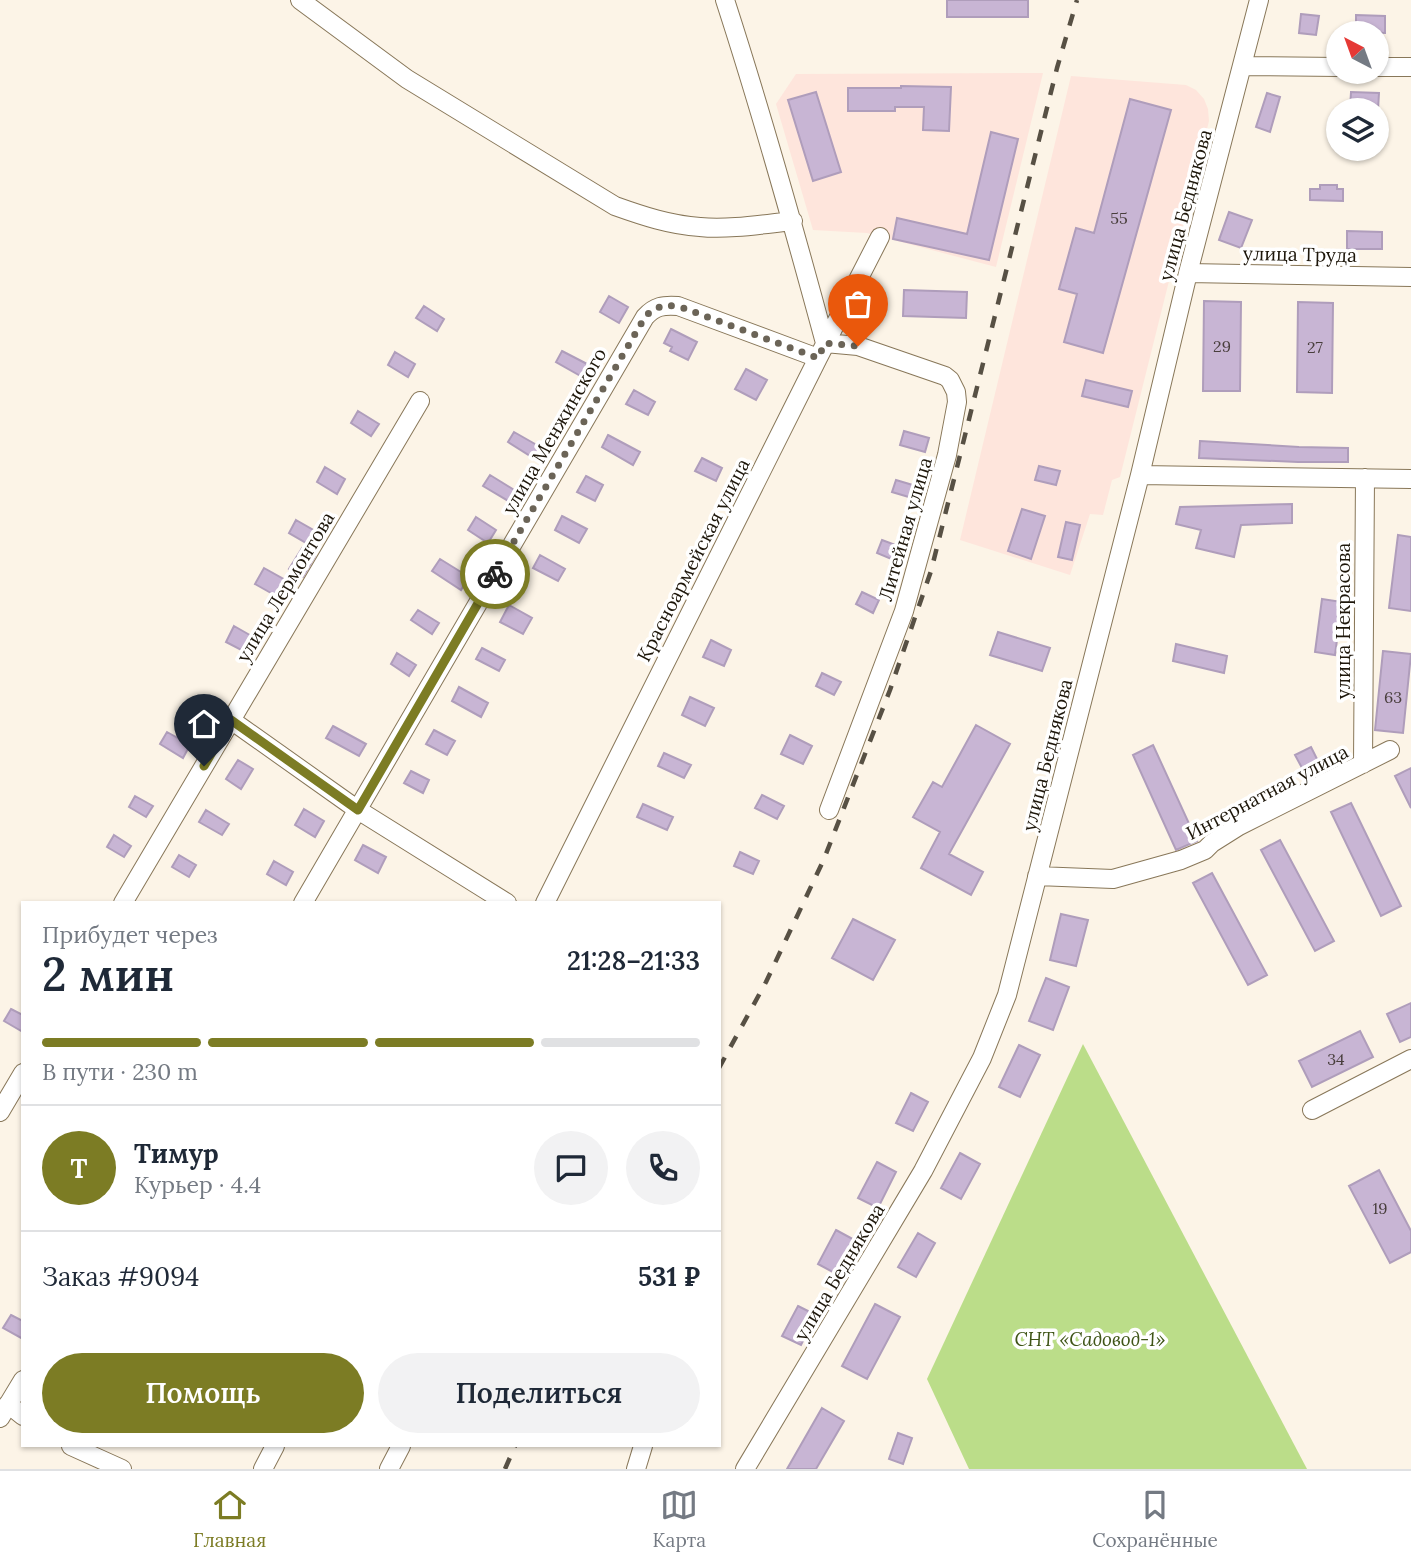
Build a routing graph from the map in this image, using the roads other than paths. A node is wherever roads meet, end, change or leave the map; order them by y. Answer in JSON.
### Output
{"nodes":[{"id":1,"x":300,"y":0,"type":"edge"},
{"id":2,"x":725,"y":0,"type":"edge"},
{"id":3,"x":1259,"y":0,"type":"edge"},
{"id":4,"x":1243,"y":66,"type":"junction"},
{"id":5,"x":1326,"y":66,"type":"edge"},
{"id":6,"x":1390,"y":67,"type":"edge"},
{"id":7,"x":1411,"y":67,"type":"edge"},
{"id":8,"x":793,"y":221,"type":"junction"},
{"id":9,"x":880,"y":237,"type":"dead end"},
{"id":10,"x":1188,"y":273,"type":"junction"},
{"id":11,"x":1411,"y":277,"type":"edge"},
{"id":12,"x":654,"y":308,"type":"joint"},
{"id":13,"x":821,"y":350,"type":"junction"},
{"id":14,"x":420,"y":401,"type":"dead end"},
{"id":15,"x":1140,"y":475,"type":"junction"},
{"id":16,"x":1365,"y":478,"type":"junction"},
{"id":17,"x":1411,"y":479,"type":"edge"},
{"id":18,"x":231,"y":720,"type":"junction"},
{"id":19,"x":1391,"y":751,"type":"dead end"},
{"id":20,"x":1363,"y":764,"type":"junction"},
{"id":21,"x":358,"y":810,"type":"junction"},
{"id":22,"x":829,"y":810,"type":"dead end"},
{"id":23,"x":1037,"y":876,"type":"junction"},
{"id":24,"x":124,"y":901,"type":"edge"},
{"id":25,"x":304,"y":901,"type":"edge"},
{"id":26,"x":504,"y":901,"type":"edge"},
{"id":27,"x":546,"y":901,"type":"edge"},
{"id":28,"x":1411,"y":1059,"type":"edge"},
{"id":29,"x":21,"y":1076,"type":"edge"},
{"id":30,"x":1312,"y":1110,"type":"dead end"},
{"id":31,"x":0,"y":1112,"type":"edge"},
{"id":32,"x":21,"y":1383,"type":"edge"},
{"id":33,"x":4,"y":1411,"type":"edge"},
{"id":34,"x":21,"y":1415,"type":"edge"},
{"id":35,"x":74,"y":1447,"type":"edge"},
{"id":36,"x":274,"y":1447,"type":"edge"},
{"id":37,"x":400,"y":1447,"type":"edge"},
{"id":38,"x":643,"y":1447,"type":"edge"},
{"id":39,"x":122,"y":1469,"type":"edge"},
{"id":40,"x":263,"y":1469,"type":"edge"},
{"id":41,"x":389,"y":1469,"type":"edge"},
{"id":42,"x":636,"y":1469,"type":"edge"},
{"id":43,"x":745,"y":1469,"type":"edge"}],
"edges":[{"from":1,"to":8,"type":"street"},
{"from":2,"to":8,"type":"street"},
{"from":3,"to":4,"type":"street","name":"улица Беднякова"},
{"from":4,"to":5,"type":"street"},
{"from":4,"to":10,"type":"street","name":"улица Беднякова"},
{"from":6,"to":7,"type":"street"},
{"from":8,"to":13,"type":"street"},
{"from":9,"to":13,"type":"street","name":"Красноармейская улица"},
{"from":10,"to":11,"type":"street","name":"улица Труда"},
{"from":10,"to":15,"type":"street","name":"улица Беднякова"},
{"from":12,"to":13,"type":"street","name":"Литейная улица"},
{"from":12,"to":21,"type":"street","name":"улица Менжинского"},
{"from":13,"to":22,"type":"street","name":"Литейная улица"},
{"from":13,"to":27,"type":"street","name":"Красноармейская улица"},
{"from":14,"to":18,"type":"street","name":"улица Лермонтова"},
{"from":15,"to":16,"type":"street"},
{"from":15,"to":23,"type":"street","name":"улица Беднякова"},
{"from":16,"to":17,"type":"street"},
{"from":16,"to":20,"type":"street","name":"улица Некрасова"},
{"from":18,"to":21,"type":"street"},
{"from":18,"to":24,"type":"street","name":"улица Лермонтова"},
{"from":19,"to":20,"type":"street","name":"Интернатная улица"},
{"from":20,"to":23,"type":"street","name":"Интернатная улица"},
{"from":21,"to":25,"type":"street","name":"улица Менжинского"},
{"from":21,"to":26,"type":"street"},
{"from":23,"to":43,"type":"street","name":"улица Беднякова"},
{"from":28,"to":30,"type":"street"},
{"from":29,"to":31,"type":"street"},
{"from":32,"to":33,"type":"street"},
{"from":33,"to":34,"type":"street"},
{"from":35,"to":39,"type":"street"},
{"from":36,"to":40,"type":"street"},
{"from":37,"to":41,"type":"street"},
{"from":38,"to":42,"type":"street"}]}
